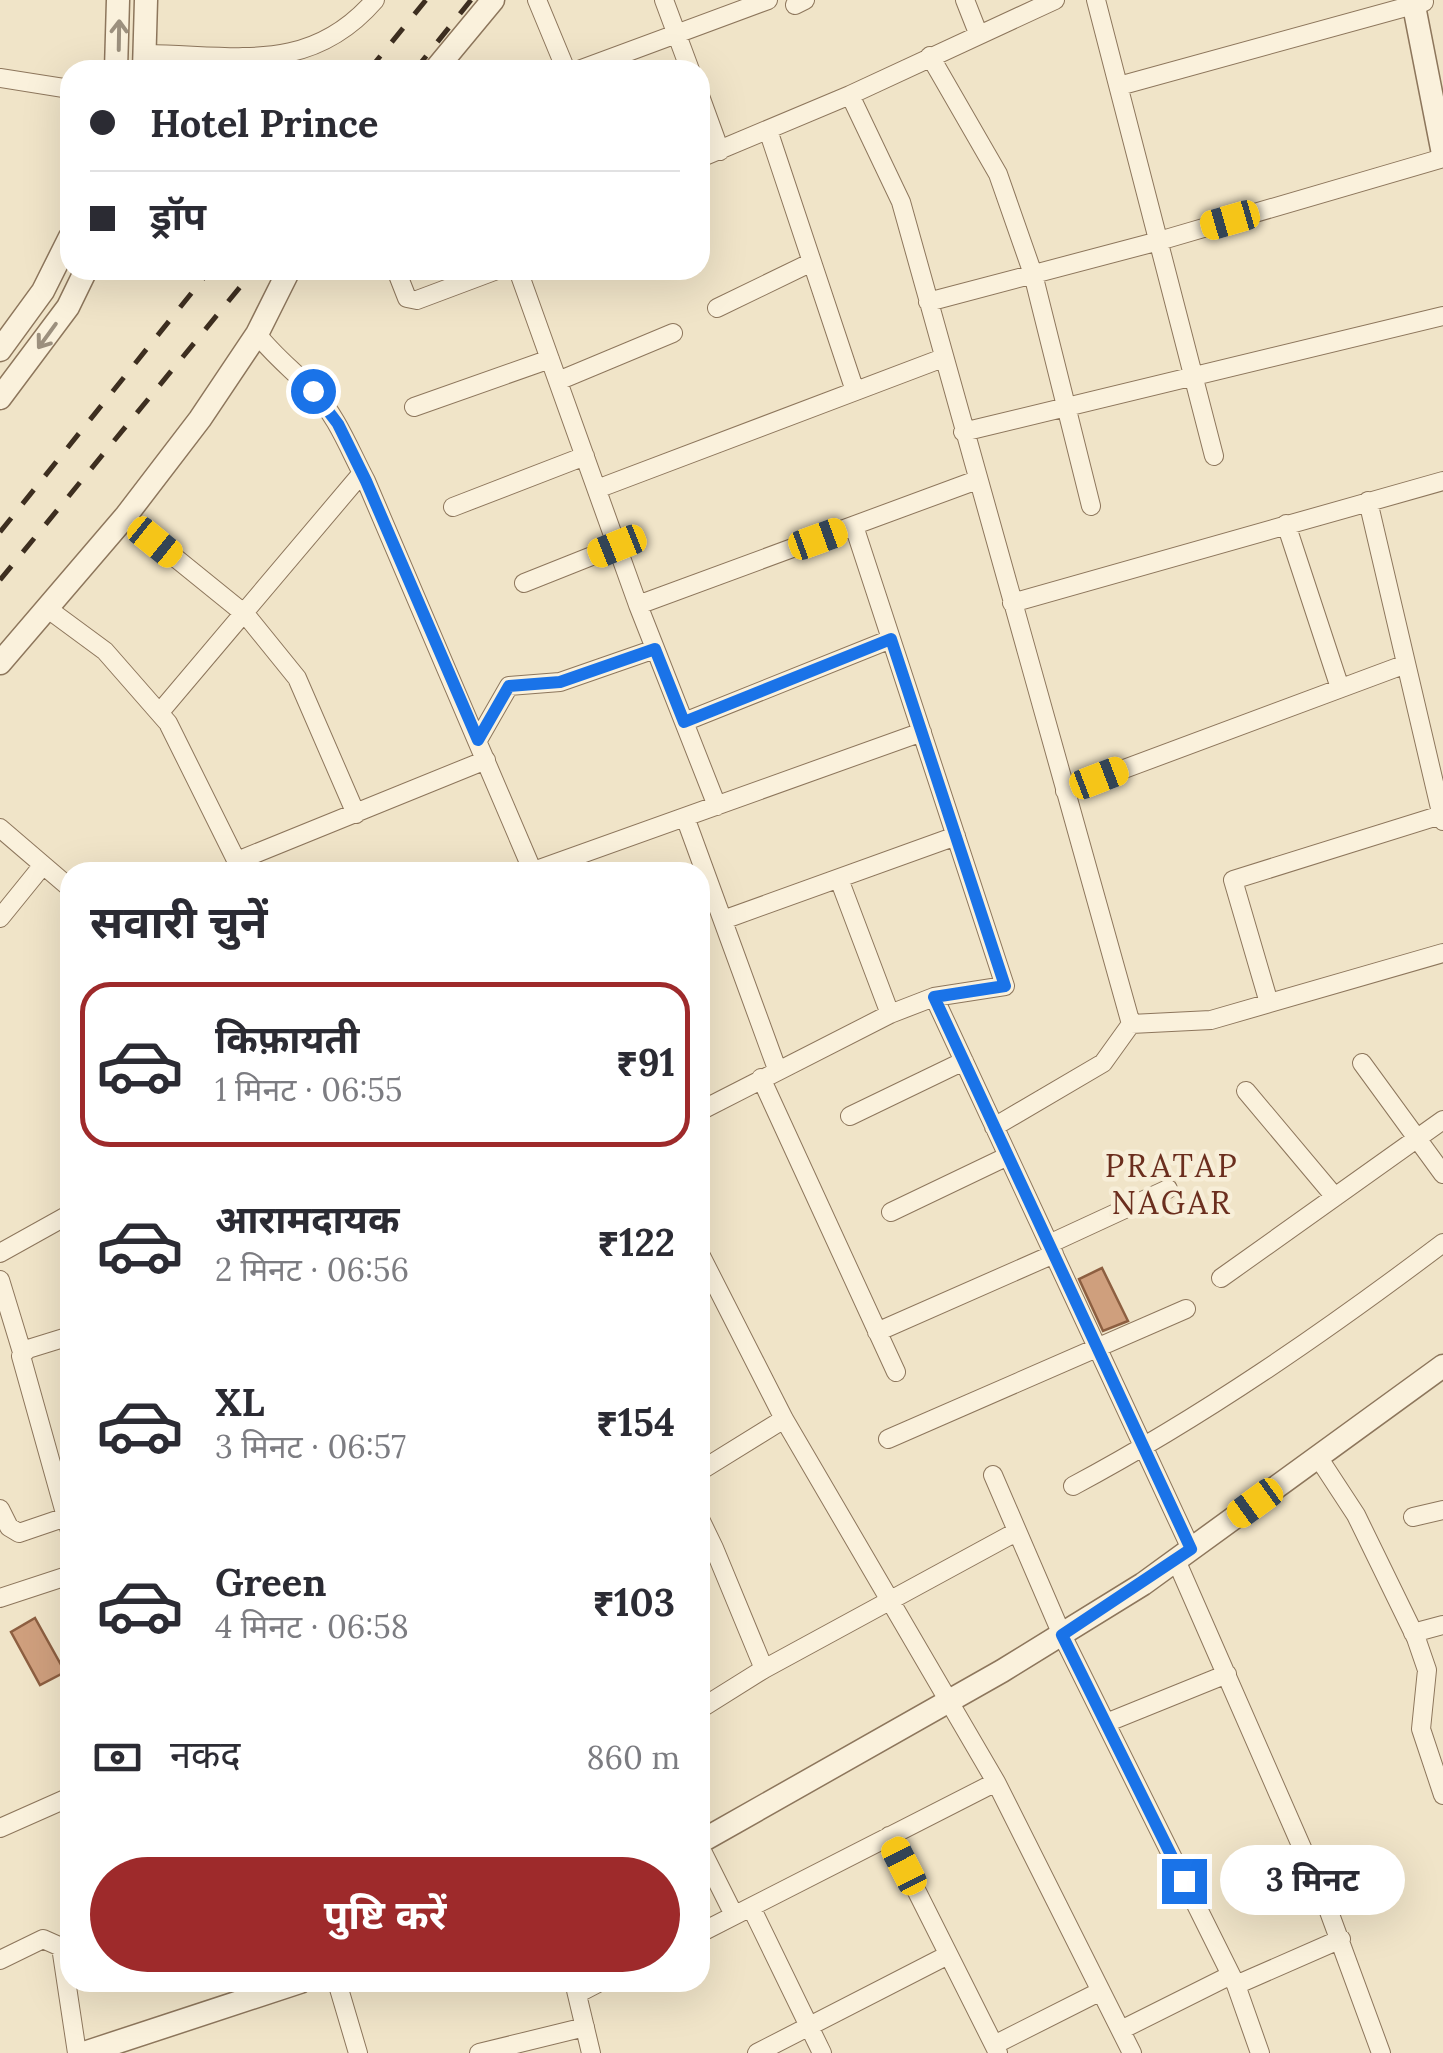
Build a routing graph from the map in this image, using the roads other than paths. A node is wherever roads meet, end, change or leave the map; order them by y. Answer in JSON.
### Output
{"nodes":[{"id":1,"x":118,"y":0,"type":"edge"},
{"id":2,"x":146,"y":0,"type":"edge"},
{"id":3,"x":375,"y":0,"type":"edge"},
{"id":4,"x":493,"y":0,"type":"edge"},
{"id":5,"x":537,"y":0,"type":"edge"},
{"id":6,"x":664,"y":0,"type":"edge"},
{"id":7,"x":768,"y":0,"type":"edge"},
{"id":8,"x":965,"y":0,"type":"edge"},
{"id":9,"x":1055,"y":0,"type":"edge"},
{"id":10,"x":1096,"y":0,"type":"edge"},
{"id":11,"x":1421,"y":2,"type":"edge"},
{"id":12,"x":676,"y":32,"type":"junction"},
{"id":13,"x":978,"y":32,"type":"junction"},
{"id":14,"x":930,"y":56,"type":"junction"},
{"id":15,"x":116,"y":60,"type":"edge"},
{"id":16,"x":146,"y":60,"type":"edge"},
{"id":17,"x":192,"y":60,"type":"edge"},
{"id":18,"x":447,"y":60,"type":"edge"},
{"id":19,"x":562,"y":60,"type":"edge"},
{"id":20,"x":605,"y":60,"type":"edge"},
{"id":21,"x":686,"y":60,"type":"edge"},
{"id":22,"x":0,"y":78,"type":"edge"},
{"id":23,"x":1119,"y":86,"type":"junction"},
{"id":24,"x":60,"y":87,"type":"edge"},
{"id":25,"x":850,"y":95,"type":"junction"},
{"id":26,"x":710,"y":123,"type":"edge"},
{"id":27,"x":768,"y":130,"type":"junction"},
{"id":28,"x":720,"y":150,"type":"junction"},
{"id":29,"x":710,"y":154,"type":"edge"},
{"id":30,"x":1443,"y":156,"type":"edge"},
{"id":31,"x":1158,"y":241,"type":"junction"},
{"id":32,"x":60,"y":258,"type":"edge"},
{"id":33,"x":812,"y":262,"type":"junction"},
{"id":34,"x":1033,"y":274,"type":"junction"},
{"id":35,"x":81,"y":280,"type":"edge"},
{"id":36,"x":284,"y":280,"type":"edge"},
{"id":37,"x":400,"y":280,"type":"edge"},
{"id":38,"x":470,"y":280,"type":"edge"},
{"id":39,"x":522,"y":280,"type":"edge"},
{"id":40,"x":928,"y":302,"type":"junction"},
{"id":41,"x":717,"y":308,"type":"dead end"},
{"id":42,"x":1443,"y":316,"type":"edge"},
{"id":43,"x":673,"y":333,"type":"dead end"},
{"id":44,"x":257,"y":334,"type":"junction"},
{"id":45,"x":3,"y":340,"type":"edge"},
{"id":46,"x":942,"y":358,"type":"junction"},
{"id":47,"x":550,"y":359,"type":"junction"},
{"id":48,"x":1193,"y":376,"type":"junction"},
{"id":49,"x":558,"y":381,"type":"junction"},
{"id":50,"x":855,"y":391,"type":"junction"},
{"id":51,"x":0,"y":398,"type":"edge"},
{"id":52,"x":1067,"y":407,"type":"junction"},
{"id":53,"x":414,"y":408,"type":"dead end"},
{"id":54,"x":964,"y":432,"type":"junction"},
{"id":55,"x":585,"y":456,"type":"junction"},
{"id":56,"x":1214,"y":456,"type":"dead end"},
{"id":57,"x":362,"y":473,"type":"junction"},
{"id":58,"x":977,"y":480,"type":"junction"},
{"id":59,"x":1443,"y":481,"type":"edge"},
{"id":60,"x":597,"y":489,"type":"junction"},
{"id":61,"x":1368,"y":501,"type":"junction"},
{"id":62,"x":1091,"y":506,"type":"dead end"},
{"id":63,"x":453,"y":507,"type":"dead end"},
{"id":64,"x":125,"y":517,"type":"junction"},
{"id":65,"x":1286,"y":524,"type":"junction"},
{"id":66,"x":854,"y":526,"type":"junction"},
{"id":67,"x":617,"y":546,"type":"junction"},
{"id":68,"x":524,"y":583,"type":"dead end"},
{"id":69,"x":1012,"y":603,"type":"junction"},
{"id":70,"x":638,"y":605,"type":"junction"},
{"id":71,"x":48,"y":609,"type":"junction"},
{"id":72,"x":246,"y":616,"type":"junction"},
{"id":73,"x":891,"y":639,"type":"junction"},
{"id":74,"x":655,"y":649,"type":"junction"},
{"id":75,"x":0,"y":663,"type":"edge"},
{"id":76,"x":1406,"y":664,"type":"junction"},
{"id":77,"x":1340,"y":688,"type":"junction"},
{"id":78,"x":160,"y":712,"type":"junction"},
{"id":79,"x":684,"y":722,"type":"junction"},
{"id":80,"x":922,"y":732,"type":"junction"},
{"id":81,"x":478,"y":740,"type":"junction"},
{"id":82,"x":486,"y":760,"type":"junction"},
{"id":83,"x":1065,"y":791,"type":"junction"},
{"id":84,"x":717,"y":806,"type":"junction"},
{"id":85,"x":356,"y":814,"type":"junction"},
{"id":86,"x":685,"y":817,"type":"junction"},
{"id":87,"x":1442,"y":818,"type":"edge"},
{"id":88,"x":0,"y":828,"type":"edge"},
{"id":89,"x":956,"y":836,"type":"junction"},
{"id":90,"x":237,"y":862,"type":"edge"},
{"id":91,"x":251,"y":862,"type":"edge"},
{"id":92,"x":528,"y":862,"type":"edge"},
{"id":93,"x":560,"y":862,"type":"edge"},
{"id":94,"x":701,"y":862,"type":"edge"},
{"id":95,"x":43,"y":864,"type":"junction"},
{"id":96,"x":60,"y":879,"type":"edge"},
{"id":97,"x":839,"y":879,"type":"junction"},
{"id":98,"x":710,"y":887,"type":"edge"},
{"id":99,"x":0,"y":918,"type":"edge"},
{"id":100,"x":722,"y":920,"type":"junction"},
{"id":101,"x":1443,"y":953,"type":"edge"},
{"id":102,"x":934,"y":997,"type":"junction"},
{"id":103,"x":1269,"y":1003,"type":"junction"},
{"id":104,"x":890,"y":1014,"type":"junction"},
{"id":105,"x":1131,"y":1024,"type":"junction"},
{"id":106,"x":964,"y":1061,"type":"junction"},
{"id":107,"x":1362,"y":1063,"type":"dead end"},
{"id":108,"x":769,"y":1074,"type":"junction"},
{"id":109,"x":1246,"y":1092,"type":"dead end"},
{"id":110,"x":710,"y":1105,"type":"edge"},
{"id":111,"x":850,"y":1116,"type":"dead end"},
{"id":112,"x":1443,"y":1120,"type":"edge"},
{"id":113,"x":994,"y":1127,"type":"junction"},
{"id":114,"x":1417,"y":1138,"type":"junction"},
{"id":115,"x":1008,"y":1156,"type":"junction"},
{"id":116,"x":1443,"y":1174,"type":"edge"},
{"id":117,"x":1168,"y":1189,"type":"dead end"},
{"id":118,"x":1335,"y":1197,"type":"junction"},
{"id":119,"x":891,"y":1212,"type":"dead end"},
{"id":120,"x":60,"y":1220,"type":"edge"},
{"id":121,"x":1443,"y":1243,"type":"edge"},
{"id":122,"x":1052,"y":1249,"type":"junction"},
{"id":123,"x":0,"y":1253,"type":"edge"},
{"id":124,"x":710,"y":1274,"type":"edge"},
{"id":125,"x":1221,"y":1278,"type":"dead end"},
{"id":126,"x":0,"y":1280,"type":"edge"},
{"id":127,"x":1186,"y":1309,"type":"dead end"},
{"id":128,"x":877,"y":1332,"type":"junction"},
{"id":129,"x":60,"y":1339,"type":"edge"},
{"id":130,"x":1099,"y":1350,"type":"junction"},
{"id":131,"x":22,"y":1352,"type":"junction"},
{"id":132,"x":1443,"y":1366,"type":"edge"},
{"id":133,"x":896,"y":1372,"type":"dead end"},
{"id":134,"x":784,"y":1419,"type":"junction"},
{"id":135,"x":888,"y":1439,"type":"dead end"},
{"id":136,"x":1144,"y":1448,"type":"junction"},
{"id":137,"x":1318,"y":1457,"type":"junction"},
{"id":138,"x":710,"y":1465,"type":"edge"},
{"id":139,"x":993,"y":1475,"type":"dead end"},
{"id":140,"x":1072,"y":1486,"type":"dead end"},
{"id":141,"x":60,"y":1494,"type":"edge"},
{"id":142,"x":0,"y":1509,"type":"edge"},
{"id":143,"x":1443,"y":1510,"type":"edge"},
{"id":144,"x":1413,"y":1517,"type":"dead end"},
{"id":145,"x":60,"y":1525,"type":"edge"},
{"id":146,"x":1016,"y":1532,"type":"junction"},
{"id":147,"x":1184,"y":1554,"type":"junction"},
{"id":148,"x":710,"y":1558,"type":"edge"},
{"id":149,"x":60,"y":1578,"type":"edge"},
{"id":150,"x":0,"y":1598,"type":"edge"},
{"id":151,"x":892,"y":1601,"type":"junction"},
{"id":152,"x":1443,"y":1626,"type":"edge"},
{"id":153,"x":1414,"y":1633,"type":"junction"},
{"id":154,"x":1062,"y":1635,"type":"junction"},
{"id":155,"x":764,"y":1669,"type":"junction"},
{"id":156,"x":1227,"y":1674,"type":"junction"},
{"id":157,"x":951,"y":1701,"type":"junction"},
{"id":158,"x":710,"y":1703,"type":"edge"},
{"id":159,"x":1106,"y":1723,"type":"junction"},
{"id":160,"x":996,"y":1782,"type":"junction"},
{"id":161,"x":1443,"y":1795,"type":"edge"},
{"id":162,"x":60,"y":1801,"type":"edge"},
{"id":163,"x":0,"y":1806,"type":"edge"},
{"id":164,"x":5,"y":1826,"type":"edge"},
{"id":165,"x":889,"y":1836,"type":"junction"},
{"id":166,"x":710,"y":1838,"type":"edge"},
{"id":167,"x":710,"y":1860,"type":"edge"},
{"id":168,"x":743,"y":1911,"type":"junction"},
{"id":169,"x":710,"y":1927,"type":"edge"},
{"id":170,"x":1341,"y":1939,"type":"junction"},
{"id":171,"x":60,"y":1946,"type":"edge"},
{"id":172,"x":948,"y":1954,"type":"junction"},
{"id":173,"x":0,"y":1960,"type":"edge"},
{"id":174,"x":1233,"y":1980,"type":"junction"},
{"id":175,"x":1101,"y":1991,"type":"junction"},
{"id":176,"x":69,"y":1992,"type":"edge"},
{"id":177,"x":274,"y":1992,"type":"edge"},
{"id":178,"x":340,"y":1992,"type":"edge"},
{"id":179,"x":577,"y":1992,"type":"edge"},
{"id":180,"x":809,"y":2026,"type":"junction"},
{"id":181,"x":585,"y":2027,"type":"junction"},
{"id":182,"x":1121,"y":2030,"type":"junction"},
{"id":183,"x":132,"y":2046,"type":"edge"},
{"id":184,"x":996,"y":2049,"type":"edge"},
{"id":185,"x":81,"y":2053,"type":"edge"},
{"id":186,"x":358,"y":2053,"type":"edge"},
{"id":187,"x":479,"y":2053,"type":"edge"},
{"id":188,"x":591,"y":2053,"type":"edge"},
{"id":189,"x":757,"y":2053,"type":"edge"},
{"id":190,"x":822,"y":2053,"type":"edge"},
{"id":191,"x":1132,"y":2053,"type":"edge"},
{"id":192,"x":1260,"y":2053,"type":"edge"},
{"id":193,"x":1381,"y":2053,"type":"edge"}],
"edges":[{"from":15,"to":1,"type":"street","one_way":true},
{"from":2,"to":16,"type":"street"},
{"from":3,"to":17,"type":"street"},
{"from":4,"to":18,"type":"street"},
{"from":5,"to":19,"type":"street"},
{"from":6,"to":12,"type":"street"},
{"from":7,"to":12,"type":"street"},
{"from":8,"to":13,"type":"street"},
{"from":9,"to":13,"type":"street"},
{"from":10,"to":23,"type":"street"},
{"from":11,"to":23,"type":"street"},
{"from":11,"to":30,"type":"street"},
{"from":12,"to":20,"type":"street"},
{"from":12,"to":21,"type":"street"},
{"from":13,"to":14,"type":"street"},
{"from":14,"to":25,"type":"street"},
{"from":14,"to":34,"type":"street"},
{"from":22,"to":24,"type":"street"},
{"from":23,"to":31,"type":"street"},
{"from":25,"to":27,"type":"street"},
{"from":25,"to":40,"type":"street"},
{"from":26,"to":28,"type":"street"},
{"from":27,"to":28,"type":"street"},
{"from":27,"to":33,"type":"street"},
{"from":28,"to":29,"type":"street"},
{"from":30,"to":31,"type":"street"},
{"from":31,"to":34,"type":"street"},
{"from":31,"to":48,"type":"street"},
{"from":32,"to":45,"type":"street"},
{"from":33,"to":41,"type":"street"},
{"from":33,"to":50,"type":"street"},
{"from":34,"to":40,"type":"street"},
{"from":34,"to":52,"type":"street"},
{"from":35,"to":51,"type":"street","one_way":true},
{"from":36,"to":44,"type":"street"},
{"from":37,"to":38,"type":"street"},
{"from":39,"to":47,"type":"street"},
{"from":40,"to":46,"type":"street"},
{"from":42,"to":48,"type":"street"},
{"from":43,"to":49,"type":"street"},
{"from":44,"to":57,"type":"street"},
{"from":44,"to":64,"type":"street"},
{"from":46,"to":50,"type":"street"},
{"from":46,"to":54,"type":"street"},
{"from":47,"to":49,"type":"street"},
{"from":47,"to":53,"type":"street"},
{"from":48,"to":52,"type":"street"},
{"from":48,"to":56,"type":"street"},
{"from":49,"to":55,"type":"street"},
{"from":50,"to":60,"type":"street"},
{"from":52,"to":54,"type":"street"},
{"from":52,"to":62,"type":"street"},
{"from":54,"to":58,"type":"street"},
{"from":55,"to":60,"type":"street"},
{"from":55,"to":63,"type":"street"},
{"from":57,"to":72,"type":"street"},
{"from":57,"to":81,"type":"street"},
{"from":58,"to":66,"type":"street"},
{"from":58,"to":69,"type":"street"},
{"from":59,"to":61,"type":"street"},
{"from":60,"to":67,"type":"street"},
{"from":61,"to":65,"type":"street"},
{"from":61,"to":76,"type":"street"},
{"from":64,"to":71,"type":"street"},
{"from":64,"to":72,"type":"street"},
{"from":65,"to":69,"type":"street"},
{"from":65,"to":77,"type":"street"},
{"from":66,"to":70,"type":"street"},
{"from":66,"to":73,"type":"street"},
{"from":67,"to":68,"type":"street"},
{"from":67,"to":70,"type":"street"},
{"from":69,"to":83,"type":"street"},
{"from":70,"to":74,"type":"street"},
{"from":71,"to":75,"type":"street"},
{"from":71,"to":78,"type":"street"},
{"from":72,"to":78,"type":"street"},
{"from":72,"to":85,"type":"street"},
{"from":73,"to":79,"type":"street"},
{"from":73,"to":80,"type":"street"},
{"from":74,"to":79,"type":"street"},
{"from":74,"to":81,"type":"street"},
{"from":76,"to":77,"type":"street"},
{"from":76,"to":87,"type":"street"},
{"from":77,"to":83,"type":"street"},
{"from":78,"to":90,"type":"street"},
{"from":79,"to":84,"type":"street"},
{"from":80,"to":84,"type":"street"},
{"from":80,"to":89,"type":"street"},
{"from":81,"to":82,"type":"street"},
{"from":82,"to":85,"type":"street"},
{"from":82,"to":92,"type":"street"},
{"from":83,"to":105,"type":"street"},
{"from":84,"to":86,"type":"street"},
{"from":85,"to":91,"type":"street"},
{"from":86,"to":93,"type":"street"},
{"from":86,"to":94,"type":"street"},
{"from":87,"to":103,"type":"street"},
{"from":88,"to":95,"type":"street"},
{"from":89,"to":97,"type":"street"},
{"from":89,"to":102,"type":"street"},
{"from":95,"to":96,"type":"street"},
{"from":95,"to":99,"type":"street"},
{"from":97,"to":100,"type":"street"},
{"from":97,"to":104,"type":"street"},
{"from":98,"to":100,"type":"street"},
{"from":100,"to":108,"type":"street"},
{"from":101,"to":103,"type":"street"},
{"from":102,"to":104,"type":"street"},
{"from":102,"to":106,"type":"street"},
{"from":103,"to":105,"type":"street"},
{"from":104,"to":108,"type":"street"},
{"from":105,"to":113,"type":"street"},
{"from":106,"to":111,"type":"street"},
{"from":106,"to":113,"type":"street"},
{"from":107,"to":114,"type":"street"},
{"from":108,"to":110,"type":"street"},
{"from":108,"to":128,"type":"street"},
{"from":109,"to":118,"type":"street"},
{"from":112,"to":114,"type":"street"},
{"from":113,"to":115,"type":"street"},
{"from":114,"to":116,"type":"street"},
{"from":114,"to":118,"type":"street"},
{"from":115,"to":119,"type":"street"},
{"from":115,"to":122,"type":"street"},
{"from":117,"to":122,"type":"street"},
{"from":118,"to":125,"type":"street"},
{"from":120,"to":123,"type":"street"},
{"from":121,"to":136,"type":"street"},
{"from":122,"to":128,"type":"street"},
{"from":122,"to":130,"type":"street"},
{"from":124,"to":134,"type":"street"},
{"from":126,"to":131,"type":"street"},
{"from":127,"to":130,"type":"street"},
{"from":128,"to":133,"type":"street"},
{"from":129,"to":131,"type":"street"},
{"from":130,"to":135,"type":"street"},
{"from":130,"to":136,"type":"street"},
{"from":131,"to":141,"type":"street"},
{"from":132,"to":137,"type":"street"},
{"from":134,"to":138,"type":"street"},
{"from":134,"to":151,"type":"street"},
{"from":136,"to":140,"type":"street"},
{"from":136,"to":147,"type":"street"},
{"from":137,"to":147,"type":"street"},
{"from":137,"to":153,"type":"street"},
{"from":139,"to":146,"type":"street"},
{"from":142,"to":145,"type":"street"},
{"from":143,"to":144,"type":"street"},
{"from":146,"to":151,"type":"street"},
{"from":146,"to":154,"type":"street"},
{"from":147,"to":154,"type":"street"},
{"from":147,"to":156,"type":"street"},
{"from":148,"to":155,"type":"street"},
{"from":149,"to":150,"type":"street"},
{"from":151,"to":155,"type":"street"},
{"from":151,"to":157,"type":"street"},
{"from":152,"to":153,"type":"street"},
{"from":153,"to":161,"type":"street"},
{"from":154,"to":157,"type":"street"},
{"from":154,"to":159,"type":"street"},
{"from":155,"to":158,"type":"street"},
{"from":156,"to":159,"type":"street"},
{"from":156,"to":170,"type":"street"},
{"from":157,"to":160,"type":"street"},
{"from":157,"to":166,"type":"street"},
{"from":159,"to":174,"type":"street"},
{"from":160,"to":165,"type":"street"},
{"from":160,"to":175,"type":"street"},
{"from":162,"to":164,"type":"street"},
{"from":163,"to":164,"type":"street"},
{"from":165,"to":168,"type":"street"},
{"from":165,"to":172,"type":"street"},
{"from":167,"to":168,"type":"street"},
{"from":168,"to":169,"type":"street"},
{"from":168,"to":180,"type":"street"},
{"from":170,"to":174,"type":"street"},
{"from":170,"to":193,"type":"street"},
{"from":171,"to":173,"type":"street"},
{"from":172,"to":180,"type":"street"},
{"from":172,"to":184,"type":"street"},
{"from":174,"to":182,"type":"street"},
{"from":174,"to":192,"type":"street"},
{"from":175,"to":182,"type":"street"},
{"from":175,"to":184,"type":"street"},
{"from":176,"to":185,"type":"street"},
{"from":177,"to":183,"type":"street"},
{"from":178,"to":186,"type":"street"},
{"from":179,"to":181,"type":"street"},
{"from":180,"to":189,"type":"street"},
{"from":180,"to":190,"type":"street"},
{"from":181,"to":187,"type":"street"},
{"from":181,"to":188,"type":"street"},
{"from":182,"to":191,"type":"street"},
{"from":183,"to":185,"type":"street"}]}
